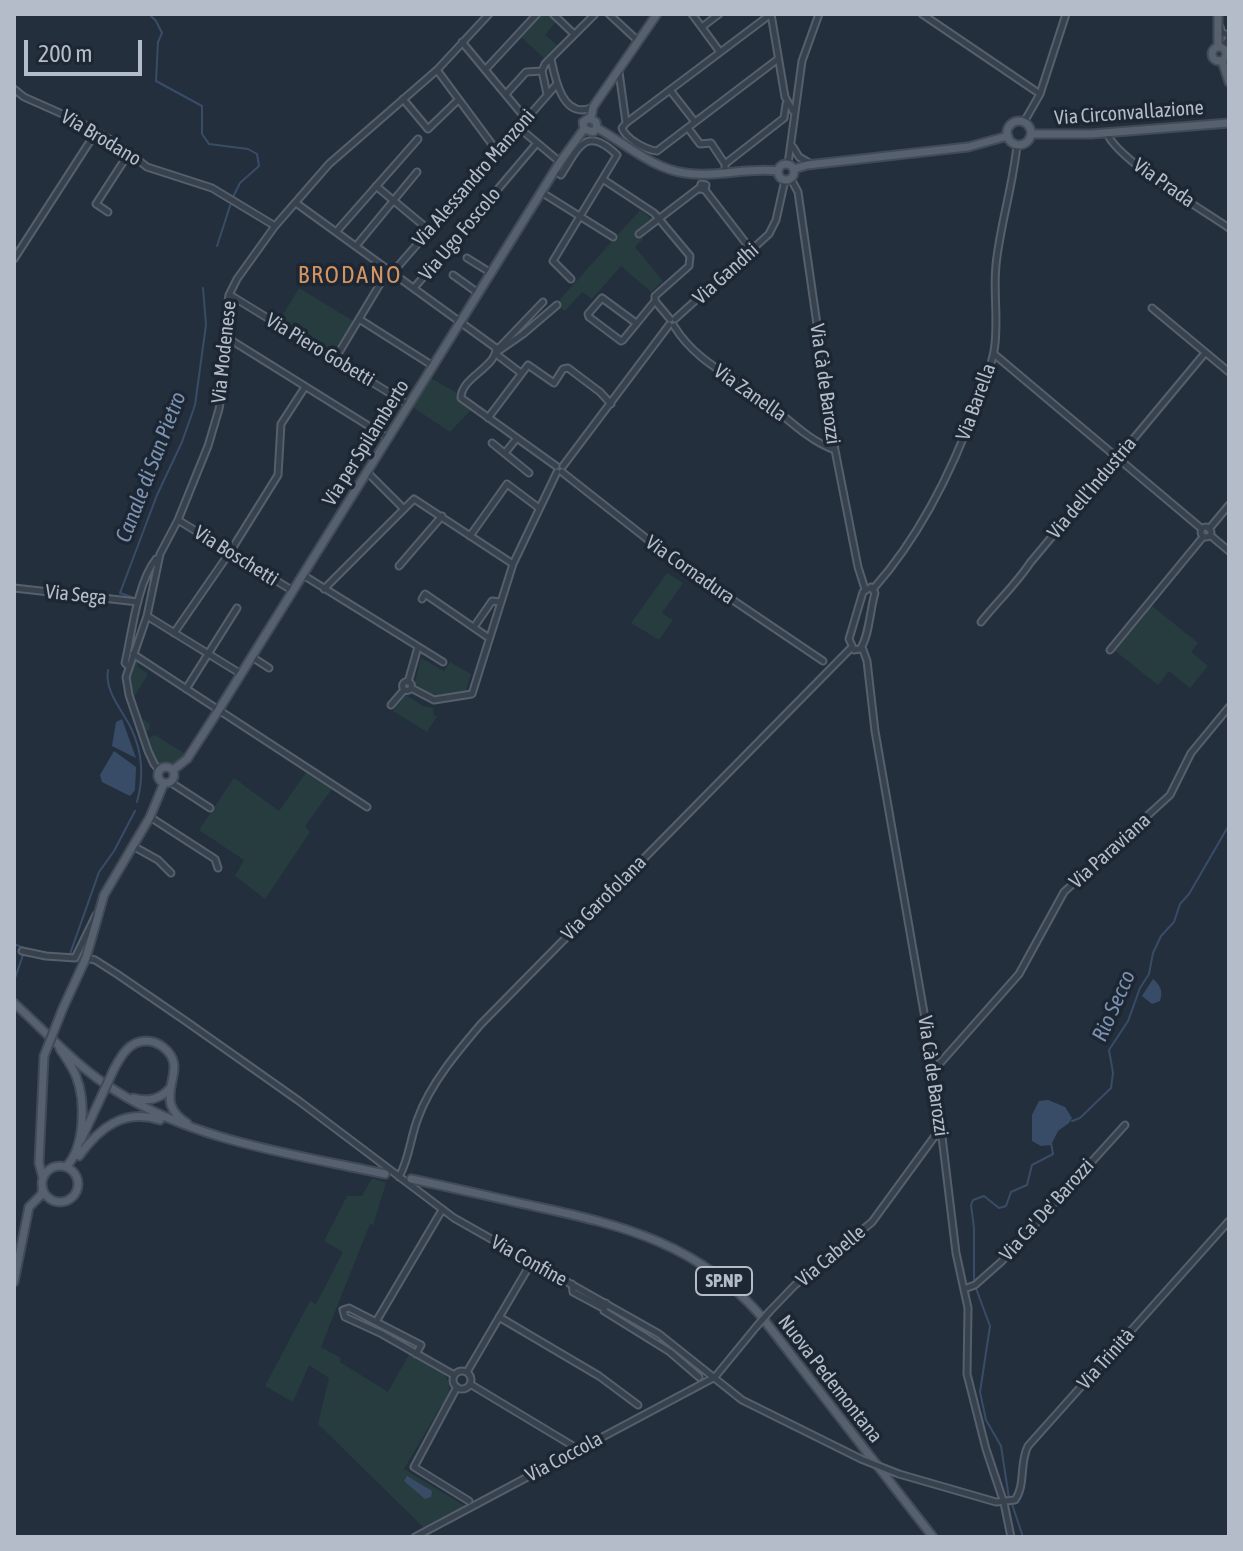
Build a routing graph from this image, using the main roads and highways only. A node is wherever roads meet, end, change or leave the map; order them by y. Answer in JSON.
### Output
{"nodes":[{"id":1,"x":657,"y":14,"type":"edge"},
{"id":2,"x":1218,"y":14,"type":"edge"},
{"id":3,"x":1229,"y":82,"type":"edge"},
{"id":4,"x":591,"y":118,"type":"junction"},
{"id":5,"x":1229,"y":123,"type":"edge"},
{"id":6,"x":597,"y":128,"type":"junction"},
{"id":7,"x":584,"y":129,"type":"junction"},
{"id":8,"x":1032,"y":134,"type":"junction"},
{"id":9,"x":1008,"y":136,"type":"junction"},
{"id":10,"x":791,"y":166,"type":"junction"},
{"id":11,"x":778,"y":171,"type":"junction"},
{"id":12,"x":173,"y":770,"type":"junction"},
{"id":13,"x":167,"y":783,"type":"junction"},
{"id":14,"x":14,"y":1003,"type":"edge"},
{"id":15,"x":54,"y":1041,"type":"junction"},
{"id":16,"x":172,"y":1085,"type":"junction"},
{"id":17,"x":114,"y":1090,"type":"junction"},
{"id":18,"x":215,"y":1136,"type":"junction"},
{"id":19,"x":278,"y":1150,"type":"junction"},
{"id":20,"x":40,"y":1154,"type":"junction"},
{"id":21,"x":76,"y":1155,"type":"junction"},
{"id":22,"x":54,"y":1167,"type":"junction"},
{"id":23,"x":66,"y":1167,"type":"junction"},
{"id":24,"x":74,"y":1172,"type":"junction"},
{"id":25,"x":385,"y":1174,"type":"dead end"},
{"id":26,"x":43,"y":1178,"type":"junction"},
{"id":27,"x":411,"y":1179,"type":"dead end"},
{"id":28,"x":43,"y":1188,"type":"junction"},
{"id":29,"x":51,"y":1199,"type":"junction"},
{"id":30,"x":28,"y":1213,"type":"junction"},
{"id":31,"x":14,"y":1282,"type":"edge"},
{"id":32,"x":933,"y":1537,"type":"edge"}],
"edges":[{"from":1,"to":4,"type":"main road","name":"Via per Spilamberto"},
{"from":2,"to":3,"type":"main road"},
{"from":4,"to":6,"type":"main road"},
{"from":4,"to":7,"type":"main road","name":"Via per Spilamberto"},
{"from":5,"to":8,"type":"main road","name":"Via Circonvallazione"},
{"from":6,"to":7,"type":"main road"},
{"from":6,"to":11,"type":"main road"},
{"from":7,"to":12,"type":"main road","name":"Via per Spilamberto"},
{"from":8,"to":9,"type":"main road"},
{"from":8,"to":9,"type":"main road"},
{"from":9,"to":10,"type":"main road"},
{"from":10,"to":11,"type":"main road"},
{"from":10,"to":11,"type":"main road"},
{"from":12,"to":13,"type":"main road","name":"Via per Spilamberto"},
{"from":12,"to":13,"type":"main road"},
{"from":13,"to":20,"type":"main road","name":"Via per Spilamberto","bridge":true},
{"from":14,"to":15,"type":"main road"},
{"from":15,"to":17,"type":"main road"},
{"from":15,"to":21,"type":"main road"},
{"from":16,"to":17,"type":"main road"},
{"from":16,"to":19,"type":"main road"},
{"from":16,"to":21,"type":"main road","bridge":true},
{"from":17,"to":18,"type":"main road"},
{"from":18,"to":19,"type":"main road"},
{"from":18,"to":21,"type":"main road"},
{"from":19,"to":25,"type":"main road"},
{"from":20,"to":22,"type":"main road"},
{"from":20,"to":26,"type":"main road","name":"Via per Spilamberto"},
{"from":21,"to":23,"type":"main road"},
{"from":21,"to":24,"type":"main road"},
{"from":22,"to":23,"type":"main road"},
{"from":22,"to":26,"type":"main road"},
{"from":23,"to":24,"type":"main road"},
{"from":24,"to":29,"type":"main road"},
{"from":26,"to":28,"type":"main road"},
{"from":27,"to":32,"type":"main road","name":"Nuova Pedemontana","number":"SP.NP"},
{"from":28,"to":29,"type":"main road"},
{"from":28,"to":30,"type":"main road"},
{"from":29,"to":30,"type":"main road"},
{"from":30,"to":31,"type":"main road"}]}
